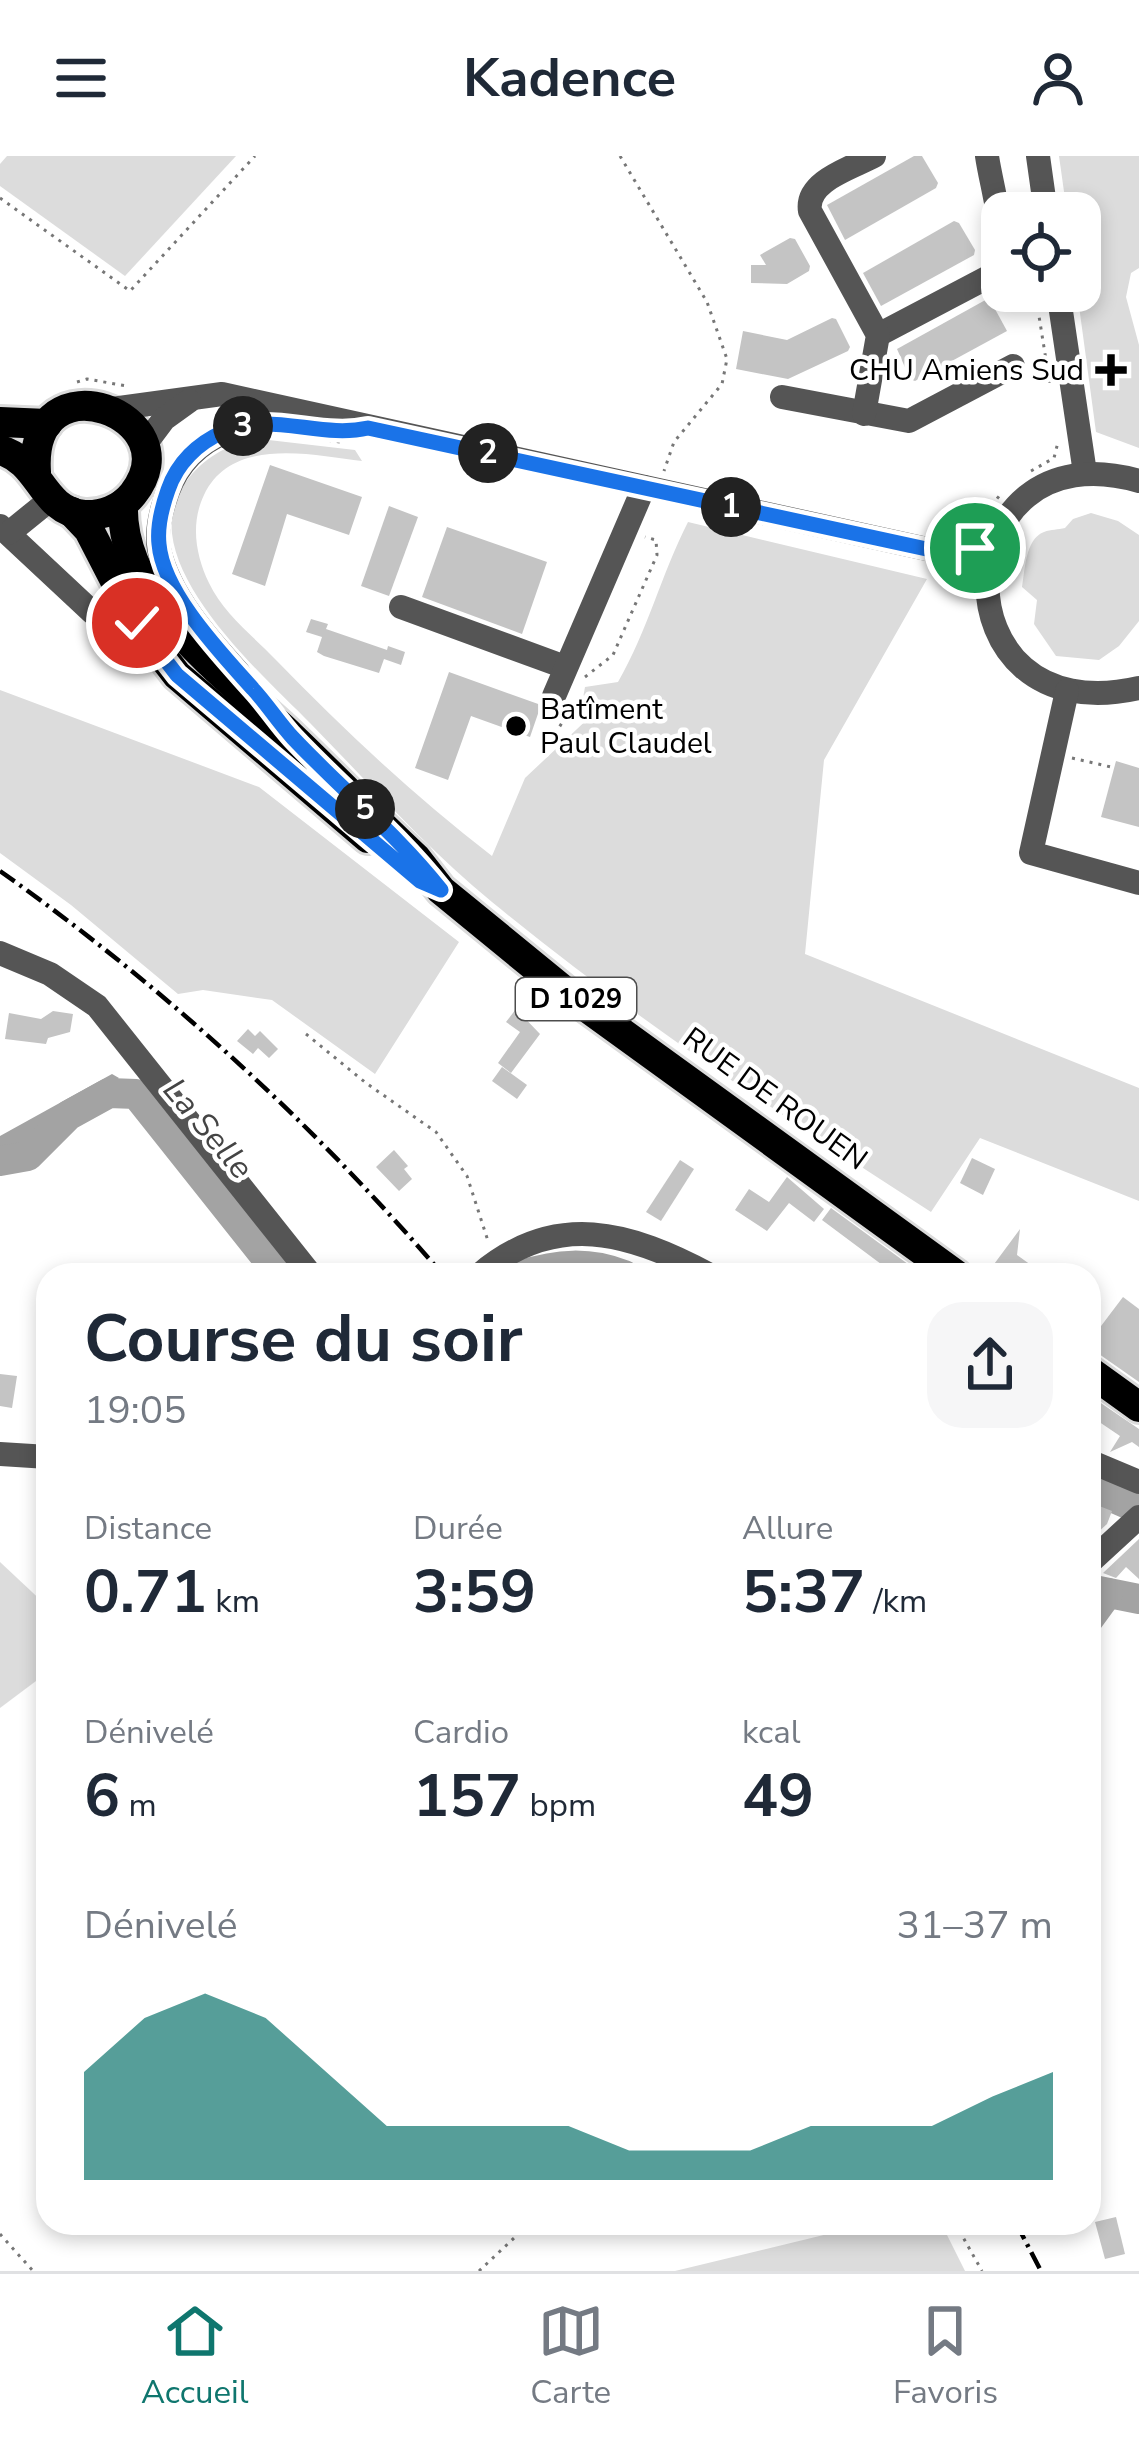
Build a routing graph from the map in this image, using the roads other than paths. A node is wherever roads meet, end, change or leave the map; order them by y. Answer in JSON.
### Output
{"nodes":[{"id":1,"x":874,"y":156,"type":"edge"},
{"id":2,"x":987,"y":156,"type":"edge"},
{"id":3,"x":1038,"y":156,"type":"edge"},
{"id":4,"x":1043,"y":192,"type":"edge"},
{"id":5,"x":1061,"y":312,"type":"edge"},
{"id":6,"x":878,"y":335,"type":"junction"},
{"id":7,"x":1013,"y":366,"type":"dead end"},
{"id":8,"x":782,"y":397,"type":"dead end"},
{"id":9,"x":191,"y":399,"type":"junction"},
{"id":10,"x":112,"y":410,"type":"junction"},
{"id":11,"x":864,"y":414,"type":"junction"},
{"id":12,"x":0,"y":422,"type":"edge"},
{"id":13,"x":47,"y":424,"type":"junction"},
{"id":14,"x":368,"y":428,"type":"junction"},
{"id":15,"x":143,"y":447,"type":"junction"},
{"id":16,"x":0,"y":450,"type":"edge"},
{"id":17,"x":1085,"y":472,"type":"junction"},
{"id":18,"x":1139,"y":481,"type":"edge"},
{"id":19,"x":651,"y":489,"type":"junction"},
{"id":20,"x":53,"y":494,"type":"junction"},
{"id":21,"x":123,"y":504,"type":"junction"},
{"id":22,"x":4,"y":530,"type":"edge"},
{"id":23,"x":994,"y":539,"type":"junction"},
{"id":24,"x":945,"y":553,"type":"junction"},
{"id":25,"x":985,"y":585,"type":"junction"},
{"id":26,"x":401,"y":607,"type":"dead end"},
{"id":27,"x":92,"y":612,"type":"dead end"},
{"id":28,"x":574,"y":674,"type":"junction"},
{"id":29,"x":1139,"y":688,"type":"edge"},
{"id":30,"x":1067,"y":692,"type":"junction"},
{"id":31,"x":566,"y":695,"type":"road end"},
{"id":32,"x":290,"y":735,"type":"junction"},
{"id":33,"x":1139,"y":883,"type":"edge"},
{"id":34,"x":441,"y":890,"type":"junction"},
{"id":35,"x":0,"y":953,"type":"edge"},
{"id":36,"x":301,"y":1263,"type":"edge"},
{"id":37,"x":497,"y":1263,"type":"edge"},
{"id":38,"x":684,"y":1263,"type":"edge"},
{"id":39,"x":939,"y":1263,"type":"edge"},
{"id":40,"x":1101,"y":1380,"type":"edge"},
{"id":41,"x":1139,"y":1407,"type":"edge"},
{"id":42,"x":0,"y":1454,"type":"edge"},
{"id":43,"x":36,"y":1456,"type":"edge"},
{"id":44,"x":1101,"y":1466,"type":"edge"},
{"id":45,"x":1139,"y":1482,"type":"edge"},
{"id":46,"x":1135,"y":1522,"type":"edge"},
{"id":47,"x":1101,"y":1552,"type":"edge"}],
"edges":[{"from":1,"to":6,"type":"street"},
{"from":2,"to":6,"type":"street"},
{"from":3,"to":4,"type":"street"},
{"from":5,"to":17,"type":"street"},
{"from":6,"to":11,"type":"street"},
{"from":7,"to":11,"type":"street"},
{"from":8,"to":11,"type":"street"},
{"from":9,"to":10,"type":"street"},
{"from":9,"to":14,"type":"street"},
{"from":9,"to":15,"type":"street"},
{"from":10,"to":13,"type":"main road"},
{"from":10,"to":15,"type":"main road"},
{"from":12,"to":13,"type":"main road"},
{"from":13,"to":20,"type":"main road"},
{"from":14,"to":19,"type":"street"},
{"from":14,"to":32,"type":"street"},
{"from":15,"to":21,"type":"main road"},
{"from":16,"to":20,"type":"main road","name":"RUE DE ROUEN","number":"D 1029"},
{"from":17,"to":18,"type":"street"},
{"from":17,"to":23,"type":"street"},
{"from":19,"to":24,"type":"street"},
{"from":19,"to":28,"type":"street"},
{"from":20,"to":21,"type":"main road"},
{"from":20,"to":22,"type":"street"},
{"from":20,"to":34,"type":"main road","name":"RUE DE ROUEN","number":"D 1029"},
{"from":21,"to":32,"type":"main road","name":"RUE DE ROUEN","number":"D 1029"},
{"from":22,"to":27,"type":"street"},
{"from":23,"to":24,"type":"street"},
{"from":23,"to":25,"type":"street"},
{"from":24,"to":25,"type":"street"},
{"from":25,"to":30,"type":"street"},
{"from":26,"to":28,"type":"street"},
{"from":28,"to":31,"type":"street"},
{"from":29,"to":30,"type":"street"},
{"from":30,"to":33,"type":"street"},
{"from":32,"to":34,"type":"main road","name":"RUE DE ROUEN","number":"D 1029"},
{"from":34,"to":39,"type":"main road","name":"RUE DE ROUEN","number":"D 1029"},
{"from":35,"to":36,"type":"street"},
{"from":37,"to":38,"type":"street"},
{"from":40,"to":41,"type":"main road"},
{"from":42,"to":43,"type":"street"},
{"from":44,"to":45,"type":"street"},
{"from":46,"to":47,"type":"street"}]}
